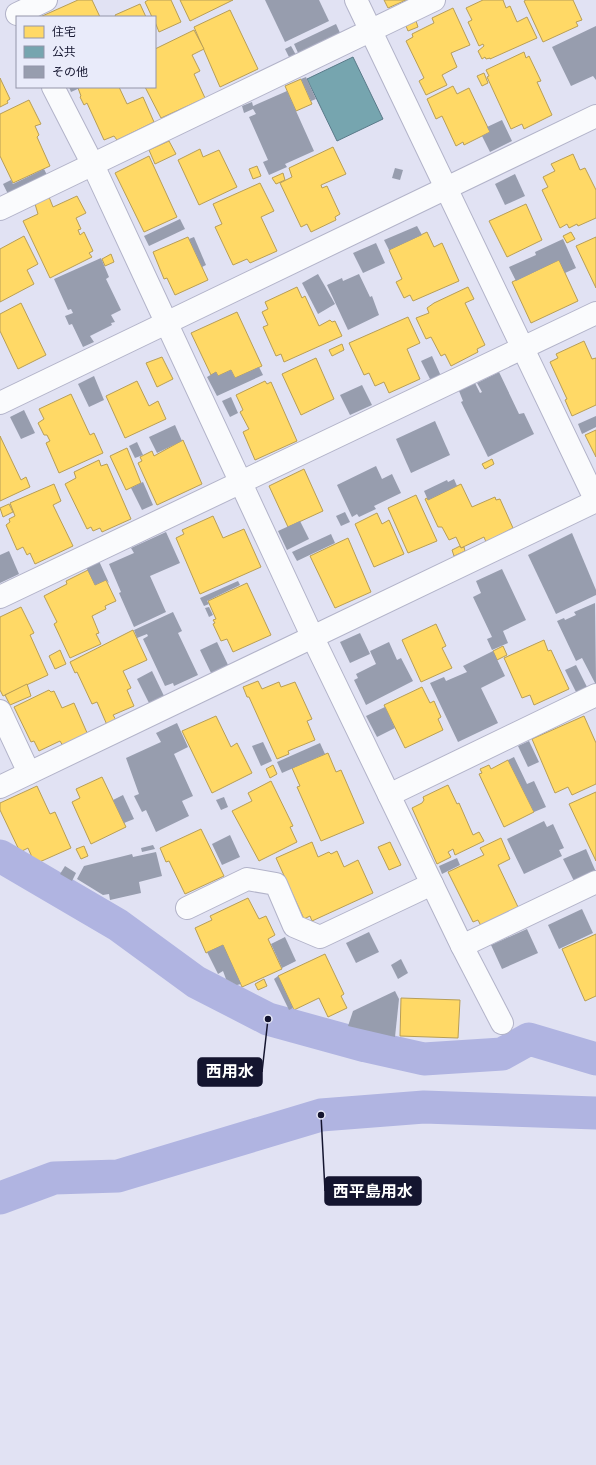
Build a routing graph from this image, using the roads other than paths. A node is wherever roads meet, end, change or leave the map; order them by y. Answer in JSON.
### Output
{"nodes":[{"id":1,"x":46,"y":0,"type":"edge"},
{"id":2,"x":356,"y":0,"type":"edge"},
{"id":3,"x":434,"y":0,"type":"edge"},
{"id":4,"x":15,"y":10,"type":"edge"},
{"id":5,"x":371,"y":31,"type":"junction"},
{"id":6,"x":54,"y":88,"type":"edge"},
{"id":7,"x":596,"y":116,"type":"edge"},
{"id":8,"x":93,"y":165,"type":"junction"},
{"id":9,"x":446,"y":187,"type":"junction"},
{"id":10,"x":0,"y":209,"type":"edge"},
{"id":11,"x":596,"y":312,"type":"edge"},
{"id":12,"x":167,"y":323,"type":"junction"},
{"id":13,"x":523,"y":347,"type":"junction"},
{"id":14,"x":0,"y":403,"type":"edge"},
{"id":15,"x":241,"y":482,"type":"junction"},
{"id":16,"x":596,"y":501,"type":"edge"},
{"id":17,"x":0,"y":597,"type":"edge"},
{"id":18,"x":313,"y":638,"type":"junction"},
{"id":19,"x":596,"y":695,"type":"edge"},
{"id":20,"x":0,"y":711,"type":"edge"},
{"id":21,"x":29,"y":773,"type":"junction"},
{"id":22,"x":0,"y":787,"type":"edge"},
{"id":23,"x":389,"y":795,"type":"junction"},
{"id":24,"x":596,"y":882,"type":"edge"},
{"id":25,"x":432,"y":884,"type":"junction"},
{"id":26,"x":187,"y":908,"type":"dead end"},
{"id":27,"x":462,"y":946,"type":"junction"},
{"id":28,"x":502,"y":1023,"type":"dead end"}],
"edges":[{"from":1,"to":4,"type":"street"},
{"from":2,"to":5,"type":"street"},
{"from":3,"to":5,"type":"street"},
{"from":5,"to":8,"type":"street"},
{"from":5,"to":9,"type":"street"},
{"from":6,"to":8,"type":"street"},
{"from":7,"to":9,"type":"street"},
{"from":8,"to":10,"type":"street"},
{"from":8,"to":12,"type":"street"},
{"from":9,"to":12,"type":"street"},
{"from":9,"to":13,"type":"street"},
{"from":11,"to":13,"type":"street"},
{"from":12,"to":14,"type":"street"},
{"from":12,"to":15,"type":"street"},
{"from":13,"to":15,"type":"street"},
{"from":13,"to":16,"type":"street"},
{"from":15,"to":17,"type":"street"},
{"from":15,"to":18,"type":"street"},
{"from":16,"to":18,"type":"street"},
{"from":18,"to":21,"type":"street"},
{"from":18,"to":23,"type":"street"},
{"from":19,"to":23,"type":"street"},
{"from":20,"to":21,"type":"street"},
{"from":21,"to":22,"type":"street"},
{"from":23,"to":25,"type":"street"},
{"from":24,"to":27,"type":"street"},
{"from":25,"to":26,"type":"street"},
{"from":25,"to":27,"type":"street"},
{"from":27,"to":28,"type":"street"}]}
